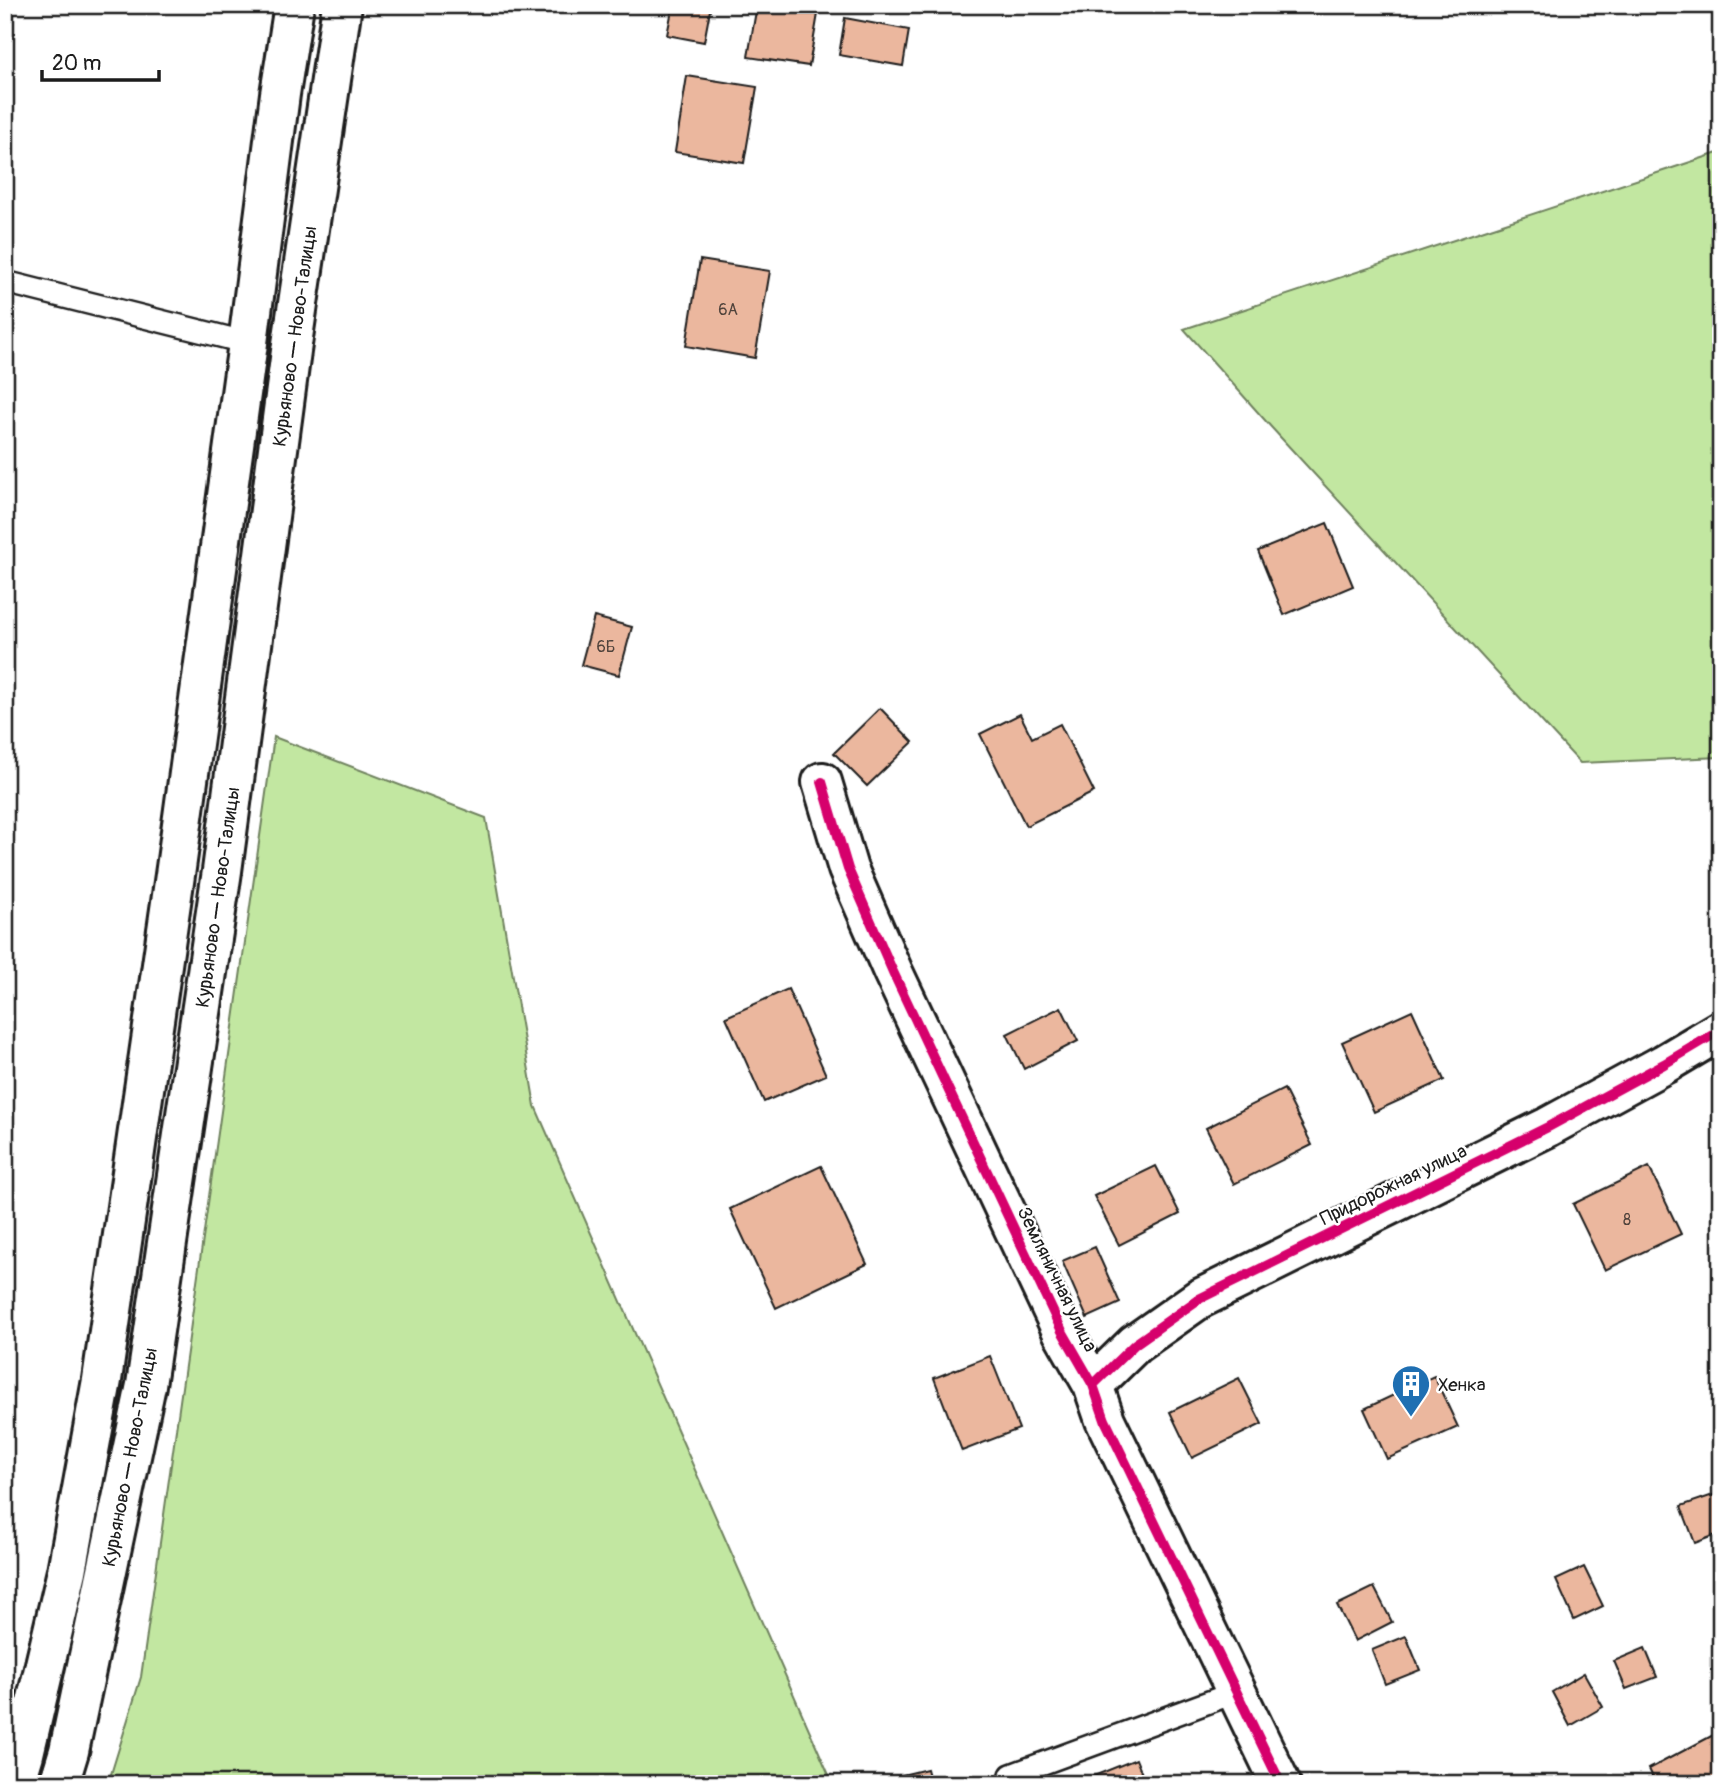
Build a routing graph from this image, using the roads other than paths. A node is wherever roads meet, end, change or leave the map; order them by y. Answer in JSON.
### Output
{"nodes":[{"id":1,"x":294,"y":5,"type":"edge"},
{"id":2,"x":342,"y":5,"type":"edge"},
{"id":3,"x":5,"y":282,"type":"edge"},
{"id":4,"x":248,"y":343,"type":"junction"},
{"id":5,"x":822,"y":782,"type":"dead end"},
{"id":6,"x":1721,"y":1030,"type":"edge"},
{"id":7,"x":1093,"y":1385,"type":"junction"},
{"id":8,"x":1237,"y":1692,"type":"junction"},
{"id":9,"x":1011,"y":1775,"type":"dead end"},
{"id":10,"x":15,"y":1784,"type":"edge"},
{"id":11,"x":59,"y":1784,"type":"edge"},
{"id":12,"x":1281,"y":1784,"type":"edge"}],
"edges":[{"from":1,"to":4,"type":"main road","name":"Курьяново — Ново-Талицы"},
{"from":2,"to":11,"type":"main road","name":"Курьяново — Ново-Талицы"},
{"from":3,"to":4,"type":"lane"},
{"from":4,"to":10,"type":"main road","name":"Курьяново — Ново-Талицы"},
{"from":5,"to":7,"type":"main road","name":"Земляничная улица"},
{"from":6,"to":7,"type":"main road","name":"Придорожная улица"},
{"from":7,"to":8,"type":"main road","name":"Земляничная улица"},
{"from":8,"to":9,"type":"lane"},
{"from":8,"to":12,"type":"main road","name":"Земляничная улица"}]}
